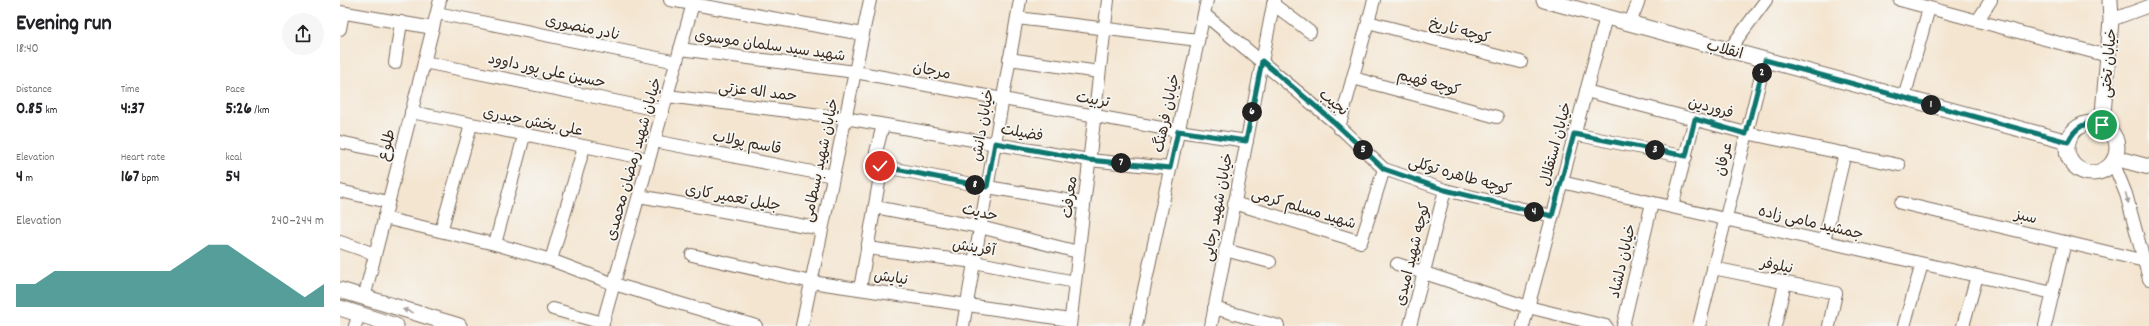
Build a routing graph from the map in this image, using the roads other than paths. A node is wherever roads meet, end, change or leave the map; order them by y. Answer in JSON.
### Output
{"nodes":[{"id":1,"x":440,"y":0,"type":"edge"},
{"id":2,"x":670,"y":0,"type":"edge"},
{"id":3,"x":870,"y":0,"type":"edge"},
{"id":4,"x":1020,"y":0,"type":"edge"},
{"id":5,"x":1108,"y":0,"type":"edge"},
{"id":6,"x":1207,"y":0,"type":"edge"},
{"id":7,"x":1374,"y":0,"type":"edge"},
{"id":8,"x":1544,"y":0,"type":"edge"},
{"id":9,"x":1639,"y":0,"type":"edge"},
{"id":10,"x":1766,"y":0,"type":"edge"},
{"id":11,"x":1900,"y":0,"type":"edge"},
{"id":12,"x":1991,"y":0,"type":"edge"},
{"id":13,"x":2110,"y":0,"type":"edge"},
{"id":14,"x":694,"y":2,"type":"edge"},
{"id":15,"x":1273,"y":2,"type":"edge"},
{"id":16,"x":2149,"y":6,"type":"edge"},
{"id":17,"x":1929,"y":8,"type":"junction"},
{"id":18,"x":342,"y":12,"type":"edge"},
{"id":19,"x":437,"y":13,"type":"junction"},
{"id":20,"x":1204,"y":14,"type":"junction"},
{"id":21,"x":1606,"y":17,"type":"junction"},
{"id":22,"x":1017,"y":18,"type":"junction"},
{"id":23,"x":1978,"y":20,"type":"junction"},
{"id":24,"x":2111,"y":20,"type":"junction"},
{"id":25,"x":401,"y":22,"type":"junction"},
{"id":26,"x":1368,"y":22,"type":"junction"},
{"id":27,"x":1630,"y":23,"type":"junction"},
{"id":28,"x":433,"y":28,"type":"junction"},
{"id":29,"x":1104,"y":28,"type":"junction"},
{"id":30,"x":340,"y":29,"type":"edge"},
{"id":31,"x":1310,"y":32,"type":"dead end"},
{"id":32,"x":863,"y":34,"type":"junction"},
{"id":33,"x":1198,"y":40,"type":"junction"},
{"id":34,"x":680,"y":49,"type":"junction"},
{"id":35,"x":1729,"y":50,"type":"junction"},
{"id":36,"x":2108,"y":56,"type":"junction"},
{"id":37,"x":1009,"y":59,"type":"junction"},
{"id":38,"x":1765,"y":60,"type":"junction"},
{"id":39,"x":1262,"y":61,"type":"junction"},
{"id":40,"x":424,"y":62,"type":"junction"},
{"id":41,"x":677,"y":62,"type":"junction"},
{"id":42,"x":1521,"y":62,"type":"dead end"},
{"id":43,"x":394,"y":63,"type":"dead end"},
{"id":44,"x":855,"y":72,"type":"junction"},
{"id":45,"x":1099,"y":72,"type":"junction"},
{"id":46,"x":1353,"y":78,"type":"junction"},
{"id":47,"x":1586,"y":91,"type":"junction"},
{"id":48,"x":667,"y":96,"type":"junction"},
{"id":49,"x":1904,"y":98,"type":"junction"},
{"id":50,"x":1002,"y":100,"type":"junction"},
{"id":51,"x":663,"y":110,"type":"junction"},
{"id":52,"x":411,"y":112,"type":"junction"},
{"id":53,"x":1094,"y":115,"type":"junction"},
{"id":54,"x":1497,"y":117,"type":"dead end"},
{"id":55,"x":845,"y":118,"type":"junction"},
{"id":56,"x":1695,"y":119,"type":"junction"},
{"id":57,"x":471,"y":125,"type":"junction"},
{"id":58,"x":882,"y":125,"type":"junction"},
{"id":59,"x":2102,"y":125,"type":"junction"},
{"id":60,"x":1339,"y":128,"type":"junction"},
{"id":61,"x":1178,"y":131,"type":"junction"},
{"id":62,"x":1574,"y":134,"type":"junction"},
{"id":63,"x":1746,"y":134,"type":"junction"},
{"id":64,"x":524,"y":136,"type":"junction"},
{"id":65,"x":654,"y":141,"type":"junction"},
{"id":66,"x":1246,"y":141,"type":"junction"},
{"id":67,"x":340,"y":142,"type":"edge"},
{"id":68,"x":2068,"y":142,"type":"junction"},
{"id":69,"x":995,"y":143,"type":"junction"},
{"id":70,"x":584,"y":147,"type":"junction"},
{"id":71,"x":1844,"y":154,"type":"junction"},
{"id":72,"x":400,"y":155,"type":"junction"},
{"id":73,"x":1686,"y":156,"type":"junction"},
{"id":74,"x":649,"y":159,"type":"junction"},
{"id":75,"x":1089,"y":160,"type":"junction"},
{"id":76,"x":2114,"y":160,"type":"junction"},
{"id":77,"x":1899,"y":165,"type":"dead end"},
{"id":78,"x":880,"y":166,"type":"junction"},
{"id":79,"x":2149,"y":167,"type":"edge"},
{"id":80,"x":1170,"y":168,"type":"junction"},
{"id":81,"x":1384,"y":169,"type":"junction"},
{"id":82,"x":833,"y":176,"type":"junction"},
{"id":83,"x":1561,"y":182,"type":"junction"},
{"id":84,"x":987,"y":187,"type":"junction"},
{"id":85,"x":1445,"y":190,"type":"junction"},
{"id":86,"x":340,"y":191,"type":"edge"},
{"id":87,"x":639,"y":196,"type":"junction"},
{"id":88,"x":388,"y":202,"type":"junction"},
{"id":89,"x":1084,"y":203,"type":"junction"},
{"id":90,"x":1234,"y":203,"type":"junction"},
{"id":91,"x":1652,"y":203,"type":"junction"},
{"id":92,"x":1900,"y":203,"type":"dead end"},
{"id":93,"x":875,"y":207,"type":"junction"},
{"id":94,"x":1672,"y":207,"type":"junction"},
{"id":95,"x":1552,"y":216,"type":"junction"},
{"id":96,"x":384,"y":218,"type":"junction"},
{"id":97,"x":1725,"y":219,"type":"junction"},
{"id":98,"x":980,"y":227,"type":"junction"},
{"id":99,"x":822,"y":229,"type":"junction"},
{"id":100,"x":441,"y":232,"type":"junction"},
{"id":101,"x":340,"y":242,"type":"edge"},
{"id":102,"x":1824,"y":242,"type":"junction"},
{"id":103,"x":2065,"y":242,"type":"junction"},
{"id":104,"x":495,"y":244,"type":"junction"},
{"id":105,"x":867,"y":248,"type":"junction"},
{"id":106,"x":1226,"y":250,"type":"junction"},
{"id":107,"x":1078,"y":252,"type":"junction"},
{"id":108,"x":375,"y":254,"type":"junction"},
{"id":109,"x":692,"y":255,"type":"dead end"},
{"id":110,"x":551,"y":260,"type":"junction"},
{"id":111,"x":2146,"y":261,"type":"edge"},
{"id":112,"x":974,"y":262,"type":"junction"},
{"id":113,"x":1270,"y":262,"type":"dead end"},
{"id":114,"x":1397,"y":264,"type":"dead end"},
{"id":115,"x":1922,"y":264,"type":"junction"},
{"id":116,"x":1713,"y":268,"type":"junction"},
{"id":117,"x":1423,"y":273,"type":"junction"},
{"id":118,"x":1976,"y":276,"type":"junction"},
{"id":119,"x":2149,"y":279,"type":"edge"},
{"id":120,"x":811,"y":282,"type":"junction"},
{"id":121,"x":1075,"y":282,"type":"junction"},
{"id":122,"x":1785,"y":282,"type":"junction"},
{"id":123,"x":614,"y":284,"type":"junction"},
{"id":124,"x":860,"y":289,"type":"junction"},
{"id":125,"x":340,"y":290,"type":"edge"},
{"id":126,"x":2053,"y":294,"type":"junction"},
{"id":127,"x":364,"y":298,"type":"junction"},
{"id":128,"x":967,"y":305,"type":"junction"},
{"id":129,"x":1528,"y":307,"type":"junction"},
{"id":130,"x":340,"y":308,"type":"edge"},
{"id":131,"x":1214,"y":308,"type":"junction"},
{"id":132,"x":553,"y":309,"type":"dead end"},
{"id":133,"x":357,"y":320,"type":"edge"},
{"id":134,"x":1070,"y":323,"type":"edge"},
{"id":135,"x":603,"y":324,"type":"edge"},
{"id":136,"x":396,"y":326,"type":"edge"},
{"id":137,"x":459,"y":326,"type":"edge"},
{"id":138,"x":756,"y":326,"type":"edge"},
{"id":139,"x":802,"y":326,"type":"edge"},
{"id":140,"x":963,"y":326,"type":"edge"},
{"id":141,"x":1136,"y":326,"type":"edge"},
{"id":142,"x":1211,"y":326,"type":"edge"},
{"id":143,"x":1278,"y":326,"type":"edge"},
{"id":144,"x":1410,"y":326,"type":"edge"},
{"id":145,"x":1523,"y":326,"type":"edge"},
{"id":146,"x":1606,"y":326,"type":"edge"},
{"id":147,"x":1623,"y":326,"type":"edge"},
{"id":148,"x":1699,"y":326,"type":"edge"},
{"id":149,"x":1775,"y":326,"type":"edge"},
{"id":150,"x":1829,"y":326,"type":"edge"},
{"id":151,"x":1904,"y":326,"type":"edge"},
{"id":152,"x":1963,"y":326,"type":"edge"},
{"id":153,"x":2046,"y":326,"type":"edge"}],
"edges":[{"from":1,"to":19,"type":"street","name":"طلوع"},
{"from":2,"to":14,"type":"street"},
{"from":3,"to":32,"type":"street","name":"خیابان شهید بسطامی"},
{"from":4,"to":22,"type":"street","name":"خیابان دانش"},
{"from":5,"to":29,"type":"street","name":"معرفت"},
{"from":6,"to":20,"type":"street","name":"خیابان فرهنگ"},
{"from":7,"to":26,"type":"street"},
{"from":8,"to":21,"type":"main road","name":"انقلاب"},
{"from":9,"to":27,"type":"street"},
{"from":10,"to":35,"type":"street"},
{"from":11,"to":17,"type":"street"},
{"from":12,"to":23,"type":"street"},
{"from":13,"to":24,"type":"main road","name":"خیابان تختی"},
{"from":14,"to":32,"type":"street"},
{"from":14,"to":34,"type":"street","name":"خیابان شهید رمضان محمدی"},
{"from":15,"to":31,"type":"street"},
{"from":15,"to":39,"type":"street","name":"خیابان شهید رجایی"},
{"from":16,"to":24,"type":"street"},
{"from":17,"to":23,"type":"street"},
{"from":17,"to":49,"type":"street"},
{"from":18,"to":25,"type":"street"},
{"from":18,"to":30,"type":"street"},
{"from":19,"to":28,"type":"street","name":"طلوع"},
{"from":19,"to":41,"type":"street","name":"نادر منصوری"},
{"from":20,"to":33,"type":"street","name":"خیابان فرهنگ"},
{"from":20,"to":39,"type":"street","name":"نجیب"},
{"from":21,"to":27,"type":"main road","name":"انقلاب"},
{"from":21,"to":47,"type":"street","name":"خیابان استقلال"},
{"from":22,"to":29,"type":"street"},
{"from":22,"to":37,"type":"street","name":"خیابان دانش"},
{"from":23,"to":36,"type":"street"},
{"from":24,"to":36,"type":"main road","name":"خیابان تختی"},
{"from":25,"to":28,"type":"street"},
{"from":25,"to":43,"type":"street"},
{"from":26,"to":42,"type":"street","name":"کوچه تاریخ"},
{"from":26,"to":46,"type":"street"},
{"from":27,"to":35,"type":"main road","name":"انقلاب"},
{"from":28,"to":40,"type":"street","name":"طلوع"},
{"from":29,"to":33,"type":"street"},
{"from":29,"to":45,"type":"street","name":"معرفت"},
{"from":32,"to":44,"type":"street","name":"خیابان شهید بسطامی"},
{"from":33,"to":61,"type":"street","name":"خیابان فرهنگ"},
{"from":34,"to":41,"type":"street","name":"خیابان شهید رمضان محمدی"},
{"from":34,"to":44,"type":"street","name":"شهید سید سلمان موسوی"},
{"from":35,"to":38,"type":"main road","name":"انقلاب"},
{"from":36,"to":59,"type":"main road","name":"خیابان تختی"},
{"from":37,"to":45,"type":"street"},
{"from":37,"to":50,"type":"street","name":"خیابان دانش"},
{"from":38,"to":49,"type":"main road","name":"انقلاب"},
{"from":38,"to":63,"type":"street","name":"عرفان"},
{"from":39,"to":60,"type":"street","name":"نجیب"},
{"from":39,"to":66,"type":"street","name":"خیابان شهید رجایی"},
{"from":40,"to":51,"type":"street","name":"حسین علی پور داوود"},
{"from":40,"to":52,"type":"street","name":"طلوع"},
{"from":41,"to":48,"type":"street","name":"خیابان شهید رمضان محمدی"},
{"from":44,"to":50,"type":"street","name":"مرجان"},
{"from":44,"to":55,"type":"street","name":"خیابان شهید بسطامی"},
{"from":45,"to":53,"type":"street","name":"معرفت"},
{"from":46,"to":54,"type":"street","name":"کوچه فهیم"},
{"from":46,"to":60,"type":"street"},
{"from":47,"to":56,"type":"street","name":"فروردین"},
{"from":47,"to":62,"type":"street","name":"خیابان استقلال"},
{"from":48,"to":51,"type":"street","name":"خیابان شهید رمضان محمدی"},
{"from":48,"to":55,"type":"street","name":"حمد اله عزتی"},
{"from":49,"to":68,"type":"main road","name":"انقلاب"},
{"from":50,"to":53,"type":"street","name":"تربیت"},
{"from":50,"to":69,"type":"street","name":"خیابان دانش"},
{"from":51,"to":65,"type":"street","name":"خیابان شهید رمضان محمدی"},
{"from":52,"to":57,"type":"street","name":"علی بخش حیدری"},
{"from":52,"to":72,"type":"street","name":"طلوع"},
{"from":53,"to":61,"type":"street","name":"تربیت"},
{"from":53,"to":75,"type":"street","name":"معرفت"},
{"from":55,"to":58,"type":"street","name":"فضیلت"},
{"from":55,"to":82,"type":"street","name":"خیابان شهید بسطامی"},
{"from":56,"to":63,"type":"street","name":"فروردین"},
{"from":56,"to":73,"type":"street"},
{"from":57,"to":64,"type":"street","name":"علی بخش حیدری"},
{"from":57,"to":100,"type":"street"},
{"from":58,"to":69,"type":"street","name":"فضیلت"},
{"from":58,"to":78,"type":"street"},
{"from":59,"to":68,"type":"main road"},
{"from":59,"to":76,"type":"main road"},
{"from":60,"to":81,"type":"street","name":"نجیب"},
{"from":61,"to":66,"type":"street","name":"تربیت"},
{"from":61,"to":80,"type":"street","name":"خیابان فرهنگ"},
{"from":62,"to":73,"type":"street"},
{"from":62,"to":83,"type":"street","name":"خیابان استقلال"},
{"from":63,"to":71,"type":"street","name":"فروردین"},
{"from":63,"to":97,"type":"street","name":"عرفان"},
{"from":64,"to":70,"type":"street","name":"علی بخش حیدری"},
{"from":64,"to":104,"type":"street"},
{"from":65,"to":74,"type":"street","name":"خیابان شهید رمضان محمدی"},
{"from":65,"to":82,"type":"street","name":"قاسم پولاب"},
{"from":66,"to":90,"type":"street","name":"خیابان شهید رجایی"},
{"from":67,"to":72,"type":"street"},
{"from":68,"to":76,"type":"main road"},
{"from":69,"to":75,"type":"street","name":"فضیلت"},
{"from":69,"to":84,"type":"street","name":"خیابان دانش"},
{"from":70,"to":74,"type":"street","name":"علی بخش حیدری"},
{"from":70,"to":110,"type":"street"},
{"from":71,"to":77,"type":"street","name":"فروردین"},
{"from":71,"to":102,"type":"street"},
{"from":72,"to":88,"type":"street","name":"طلوع"},
{"from":73,"to":94,"type":"street"},
{"from":74,"to":87,"type":"street","name":"خیابان شهید رمضان محمدی"},
{"from":75,"to":80,"type":"street","name":"فضیلت"},
{"from":75,"to":89,"type":"street","name":"معرفت"},
{"from":76,"to":79,"type":"main road"},
{"from":76,"to":111,"type":"street","one_way":true},
{"from":78,"to":84,"type":"street"},
{"from":78,"to":93,"type":"street"},
{"from":80,"to":141,"type":"street","name":"خیابان فرهنگ"},
{"from":81,"to":85,"type":"street","name":"کوچه طاهره توکلی"},
{"from":81,"to":90,"type":"street","name":"شهید مسلم کرمی"},
{"from":82,"to":99,"type":"street","name":"خیابان شهید بسطامی"},
{"from":83,"to":91,"type":"street","name":"جمشید مامی زاده"},
{"from":83,"to":95,"type":"street","name":"خیابان استقلال"},
{"from":84,"to":89,"type":"street"},
{"from":84,"to":98,"type":"street","name":"خیابان دانش"},
{"from":85,"to":95,"type":"street","name":"کوچه طاهره توکلی"},
{"from":85,"to":117,"type":"street","name":"کوچه شهید امیدی"},
{"from":86,"to":88,"type":"street"},
{"from":87,"to":99,"type":"street","name":"جلیل تعمیر کاری"},
{"from":87,"to":123,"type":"street","name":"خیابان شهید رمضان محمدی"},
{"from":88,"to":96,"type":"street","name":"طلوع"},
{"from":89,"to":107,"type":"street","name":"معرفت"},
{"from":90,"to":106,"type":"street","name":"خیابان شهید رجایی"},
{"from":91,"to":94,"type":"street","name":"جمشید مامی زاده"},
{"from":91,"to":147,"type":"street","name":"خیابان دلشاد"},
{"from":92,"to":103,"type":"street","name":"سبز"},
{"from":93,"to":98,"type":"street","name":"حدیث"},
{"from":93,"to":105,"type":"street"},
{"from":94,"to":97,"type":"street","name":"جمشید مامی زاده"},
{"from":95,"to":129,"type":"street","name":"خیابان استقلال"},
{"from":96,"to":100,"type":"street"},
{"from":96,"to":108,"type":"street","name":"طلوع"},
{"from":97,"to":102,"type":"street","name":"جمشید مامی زاده"},
{"from":97,"to":116,"type":"street","name":"عرفان"},
{"from":98,"to":107,"type":"street","name":"حدیث"},
{"from":98,"to":112,"type":"street","name":"خیابان دانش"},
{"from":99,"to":120,"type":"street","name":"خیابان شهید بسطامی"},
{"from":100,"to":104,"type":"street"},
{"from":101,"to":108,"type":"street"},
{"from":102,"to":115,"type":"street","name":"جمشید مامی زاده"},
{"from":103,"to":111,"type":"street","name":"سبز"},
{"from":103,"to":126,"type":"street"},
{"from":104,"to":110,"type":"street"},
{"from":105,"to":112,"type":"street","name":"آفرینش"},
{"from":105,"to":124,"type":"street"},
{"from":106,"to":113,"type":"street"},
{"from":106,"to":131,"type":"street","name":"خیابان شهید رجایی"},
{"from":107,"to":121,"type":"street","name":"معرفت"},
{"from":108,"to":127,"type":"street","name":"طلوع"},
{"from":109,"to":120,"type":"street","name":"نیایش"},
{"from":110,"to":123,"type":"street"},
{"from":111,"to":119,"type":"street"},
{"from":112,"to":121,"type":"street","name":"آفرینش"},
{"from":112,"to":128,"type":"street","name":"خیابان دانش"},
{"from":114,"to":117,"type":"street"},
{"from":115,"to":118,"type":"street","name":"جمشید مامی زاده"},
{"from":115,"to":151,"type":"street"},
{"from":116,"to":122,"type":"street","name":"نیلوفر"},
{"from":116,"to":148,"type":"street","name":"عرفان"},
{"from":117,"to":129,"type":"street"},
{"from":117,"to":144,"type":"street","name":"کوچه شهید امیدی"},
{"from":118,"to":126,"type":"street","name":"جمشید مامی زاده"},
{"from":118,"to":152,"type":"street"},
{"from":120,"to":124,"type":"street","name":"نیایش"},
{"from":120,"to":139,"type":"street","name":"خیابان شهید بسطامی"},
{"from":121,"to":134,"type":"street","name":"معرفت"},
{"from":122,"to":149,"type":"street"},
{"from":122,"to":150,"type":"street","name":"نیلوفر"},
{"from":123,"to":135,"type":"street","name":"خیابان شهید رمضان محمدی"},
{"from":123,"to":138,"type":"street"},
{"from":124,"to":128,"type":"street","name":"نیایش"},
{"from":125,"to":127,"type":"main road"},
{"from":126,"to":153,"type":"street"},
{"from":127,"to":133,"type":"main road"},
{"from":137,"to":127,"type":"main road","one_way":true},
{"from":128,"to":134,"type":"street","name":"نیایش"},
{"from":128,"to":140,"type":"street","name":"خیابان دانش"},
{"from":129,"to":145,"type":"street","name":"خیابان استقلال"},
{"from":129,"to":146,"type":"street"},
{"from":130,"to":133,"type":"main road"},
{"from":131,"to":142,"type":"street","name":"خیابان شهید رجایی"},
{"from":131,"to":143,"type":"street"},
{"from":132,"to":135,"type":"street"},
{"from":133,"to":136,"type":"main road"}]}
